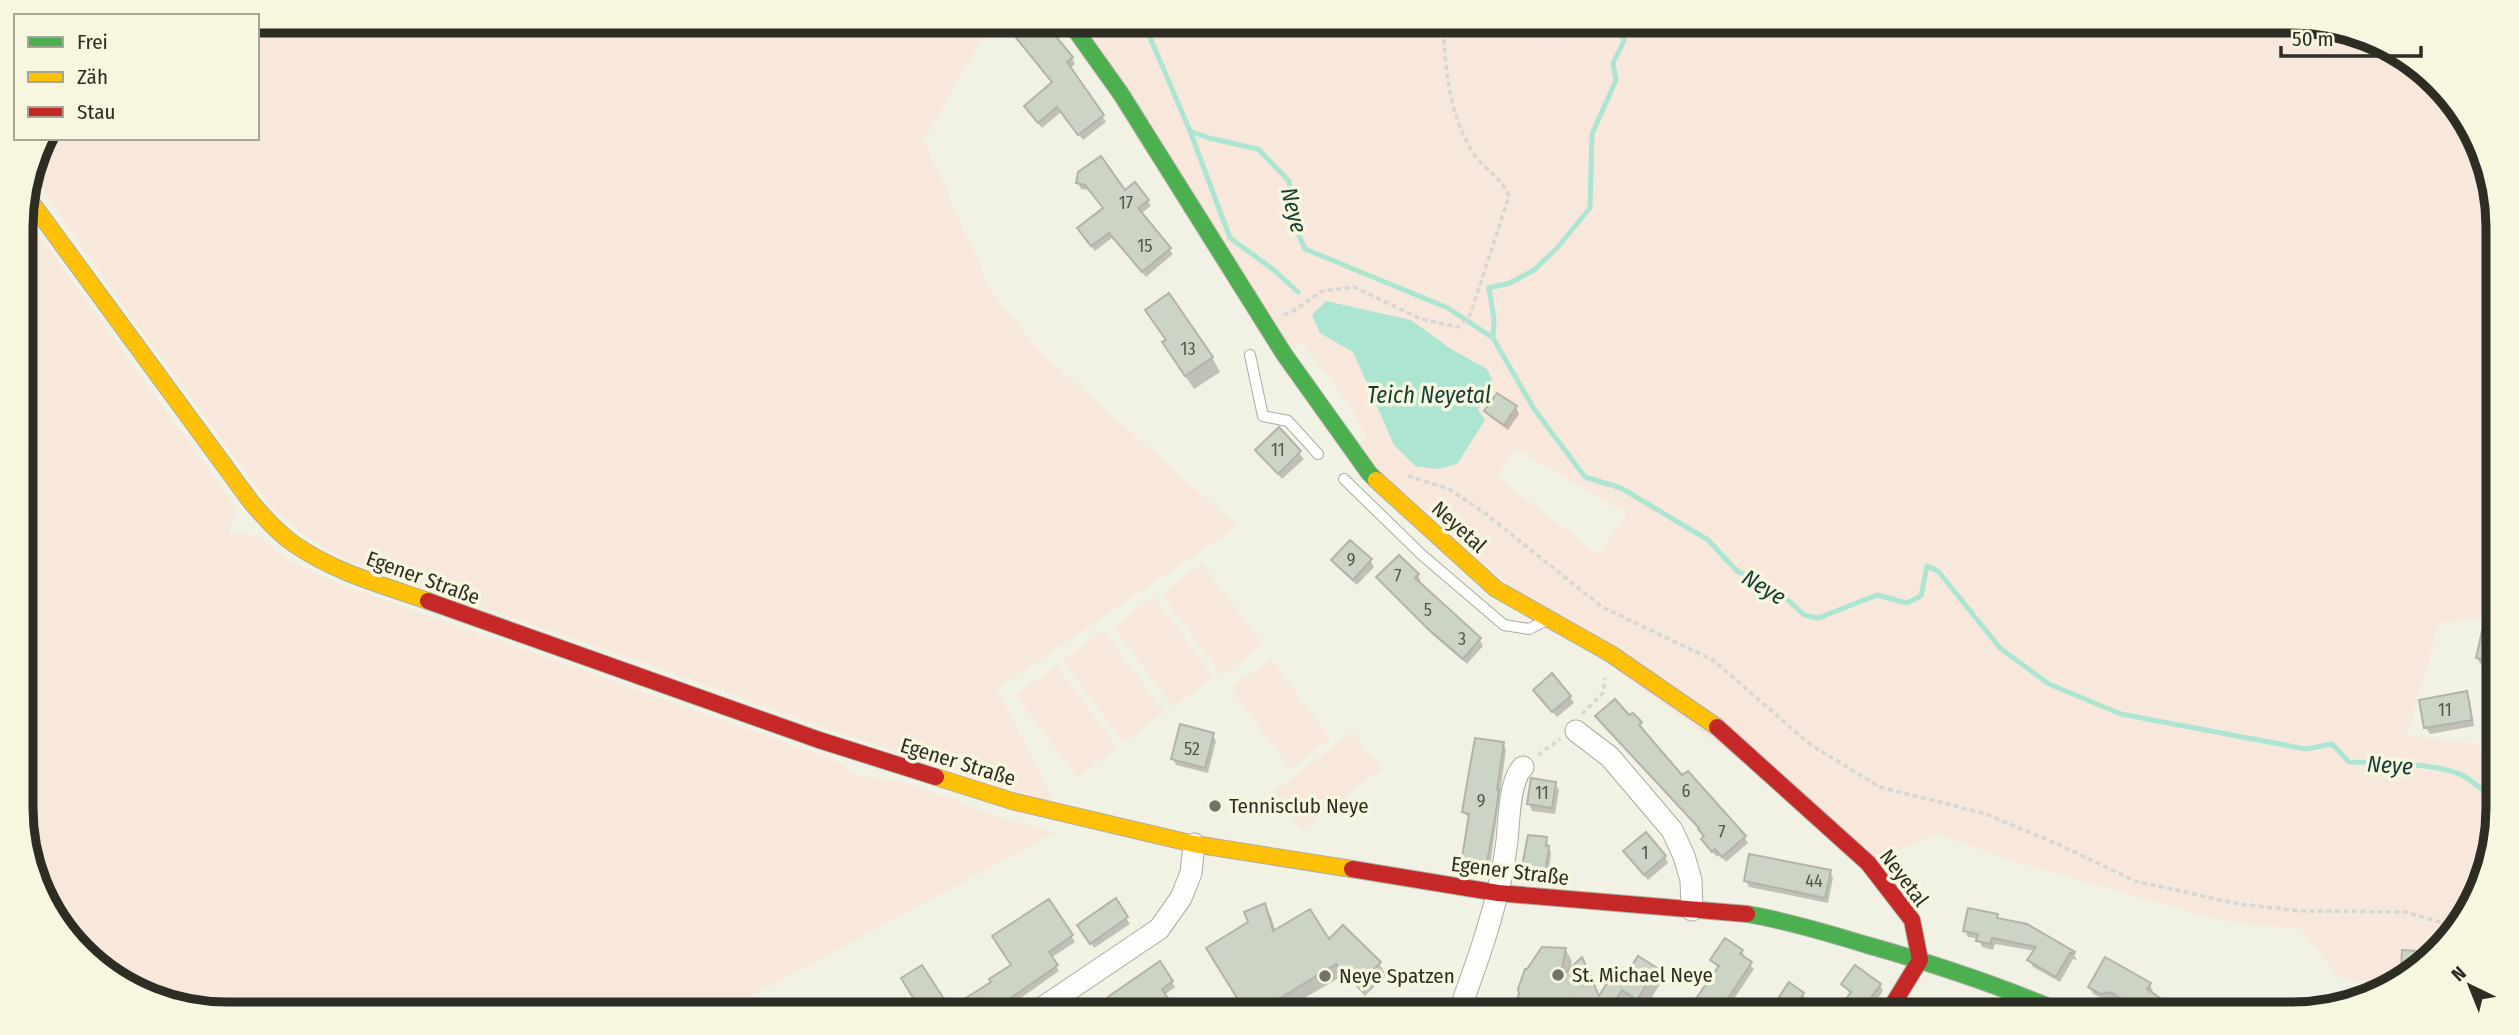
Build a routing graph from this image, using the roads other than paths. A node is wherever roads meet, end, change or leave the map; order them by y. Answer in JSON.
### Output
{"nodes":[{"id":1,"x":1078,"y":33,"type":"edge"},
{"id":2,"x":35,"y":207,"type":"edge"},
{"id":3,"x":1250,"y":355,"type":"dead end"},
{"id":4,"x":1318,"y":454,"type":"dead end"},
{"id":5,"x":1344,"y":480,"type":"dead end"},
{"id":6,"x":1548,"y":620,"type":"junction"},
{"id":7,"x":1579,"y":721,"type":"road end"},
{"id":8,"x":1523,"y":767,"type":"dead end"},
{"id":9,"x":1194,"y":844,"type":"junction"},
{"id":10,"x":1498,"y":893,"type":"junction"},
{"id":11,"x":1692,"y":910,"type":"junction"},
{"id":12,"x":1920,"y":960,"type":"junction"},
{"id":13,"x":1462,"y":1001,"type":"edge"},
{"id":14,"x":1895,"y":1001,"type":"edge"},
{"id":15,"x":2036,"y":1001,"type":"edge"},
{"id":16,"x":1051,"y":1002,"type":"edge"}],
"edges":[{"from":1,"to":6,"type":"street","name":"Neyetal"},
{"from":2,"to":9,"type":"street","name":"Egener Straße"},
{"from":3,"to":4,"type":"lane"},
{"from":5,"to":6,"type":"lane"},
{"from":6,"to":12,"type":"street","name":"Neyetal"},
{"from":7,"to":11,"type":"street"},
{"from":8,"to":10,"type":"street"},
{"from":9,"to":10,"type":"street","name":"Egener Straße"},
{"from":9,"to":16,"type":"street"},
{"from":10,"to":11,"type":"street","name":"Egener Straße"},
{"from":10,"to":13,"type":"street"},
{"from":11,"to":12,"type":"street","name":"Egener Straße"},
{"from":12,"to":14,"type":"street"},
{"from":12,"to":15,"type":"street","name":"Egener Straße"}]}
